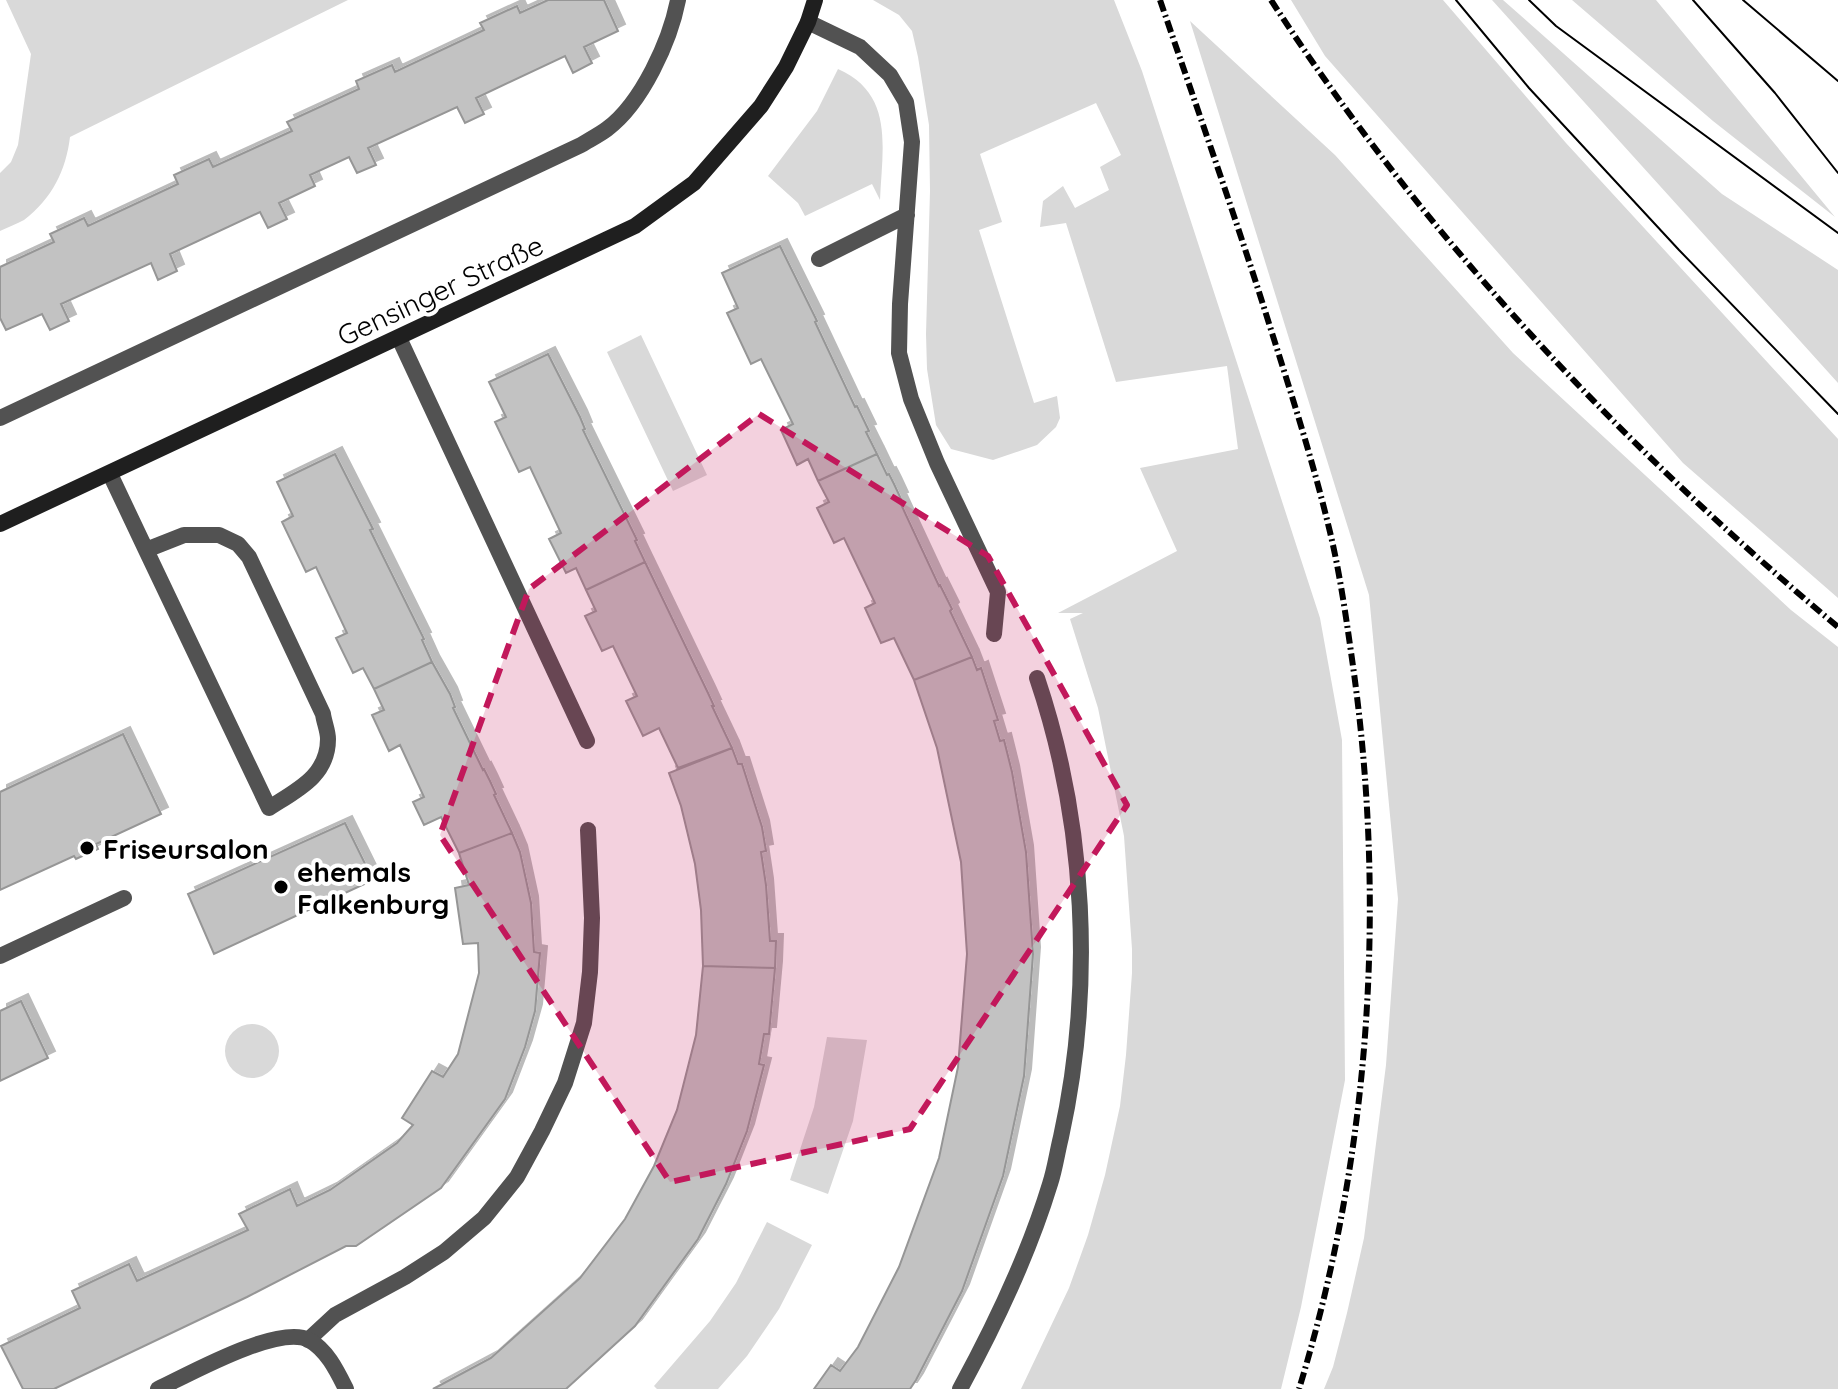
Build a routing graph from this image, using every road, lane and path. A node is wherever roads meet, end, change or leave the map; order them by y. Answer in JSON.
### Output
{"nodes":[{"id":1,"x":678,"y":0,"type":"edge"},
{"id":2,"x":815,"y":0,"type":"edge"},
{"id":3,"x":808,"y":22,"type":"junction"},
{"id":4,"x":907,"y":215,"type":"junction"},
{"id":5,"x":819,"y":259,"type":"dead end"},
{"id":6,"x":399,"y":338,"type":"junction"},
{"id":7,"x":0,"y":418,"type":"edge"},
{"id":8,"x":110,"y":474,"type":"junction"},
{"id":9,"x":0,"y":524,"type":"edge"},
{"id":10,"x":146,"y":550,"type":"junction"},
{"id":11,"x":994,"y":634,"type":"dead end"},
{"id":12,"x":1037,"y":678,"type":"dead end"},
{"id":13,"x":587,"y":741,"type":"dead end"},
{"id":14,"x":588,"y":830,"type":"dead end"},
{"id":15,"x":124,"y":898,"type":"dead end"},
{"id":16,"x":0,"y":956,"type":"edge"},
{"id":17,"x":308,"y":1340,"type":"junction"},
{"id":18,"x":158,"y":1389,"type":"edge"},
{"id":19,"x":346,"y":1389,"type":"edge"},
{"id":20,"x":960,"y":1389,"type":"edge"}],
"edges":[{"from":1,"to":7,"type":"street"},
{"from":2,"to":3,"type":"street","name":"Gensinger Straße"},
{"from":3,"to":4,"type":"street"},
{"from":3,"to":6,"type":"street","name":"Gensinger Straße"},
{"from":4,"to":5,"type":"street"},
{"from":4,"to":11,"type":"street"},
{"from":6,"to":8,"type":"street","name":"Gensinger Straße"},
{"from":6,"to":13,"type":"street"},
{"from":8,"to":9,"type":"street","name":"Gensinger Straße"},
{"from":8,"to":10,"type":"street"},
{"from":10,"to":10,"type":"street"},
{"from":12,"to":20,"type":"street"},
{"from":14,"to":17,"type":"street"},
{"from":15,"to":16,"type":"street"},
{"from":17,"to":18,"type":"street"},
{"from":17,"to":19,"type":"street"}]}
